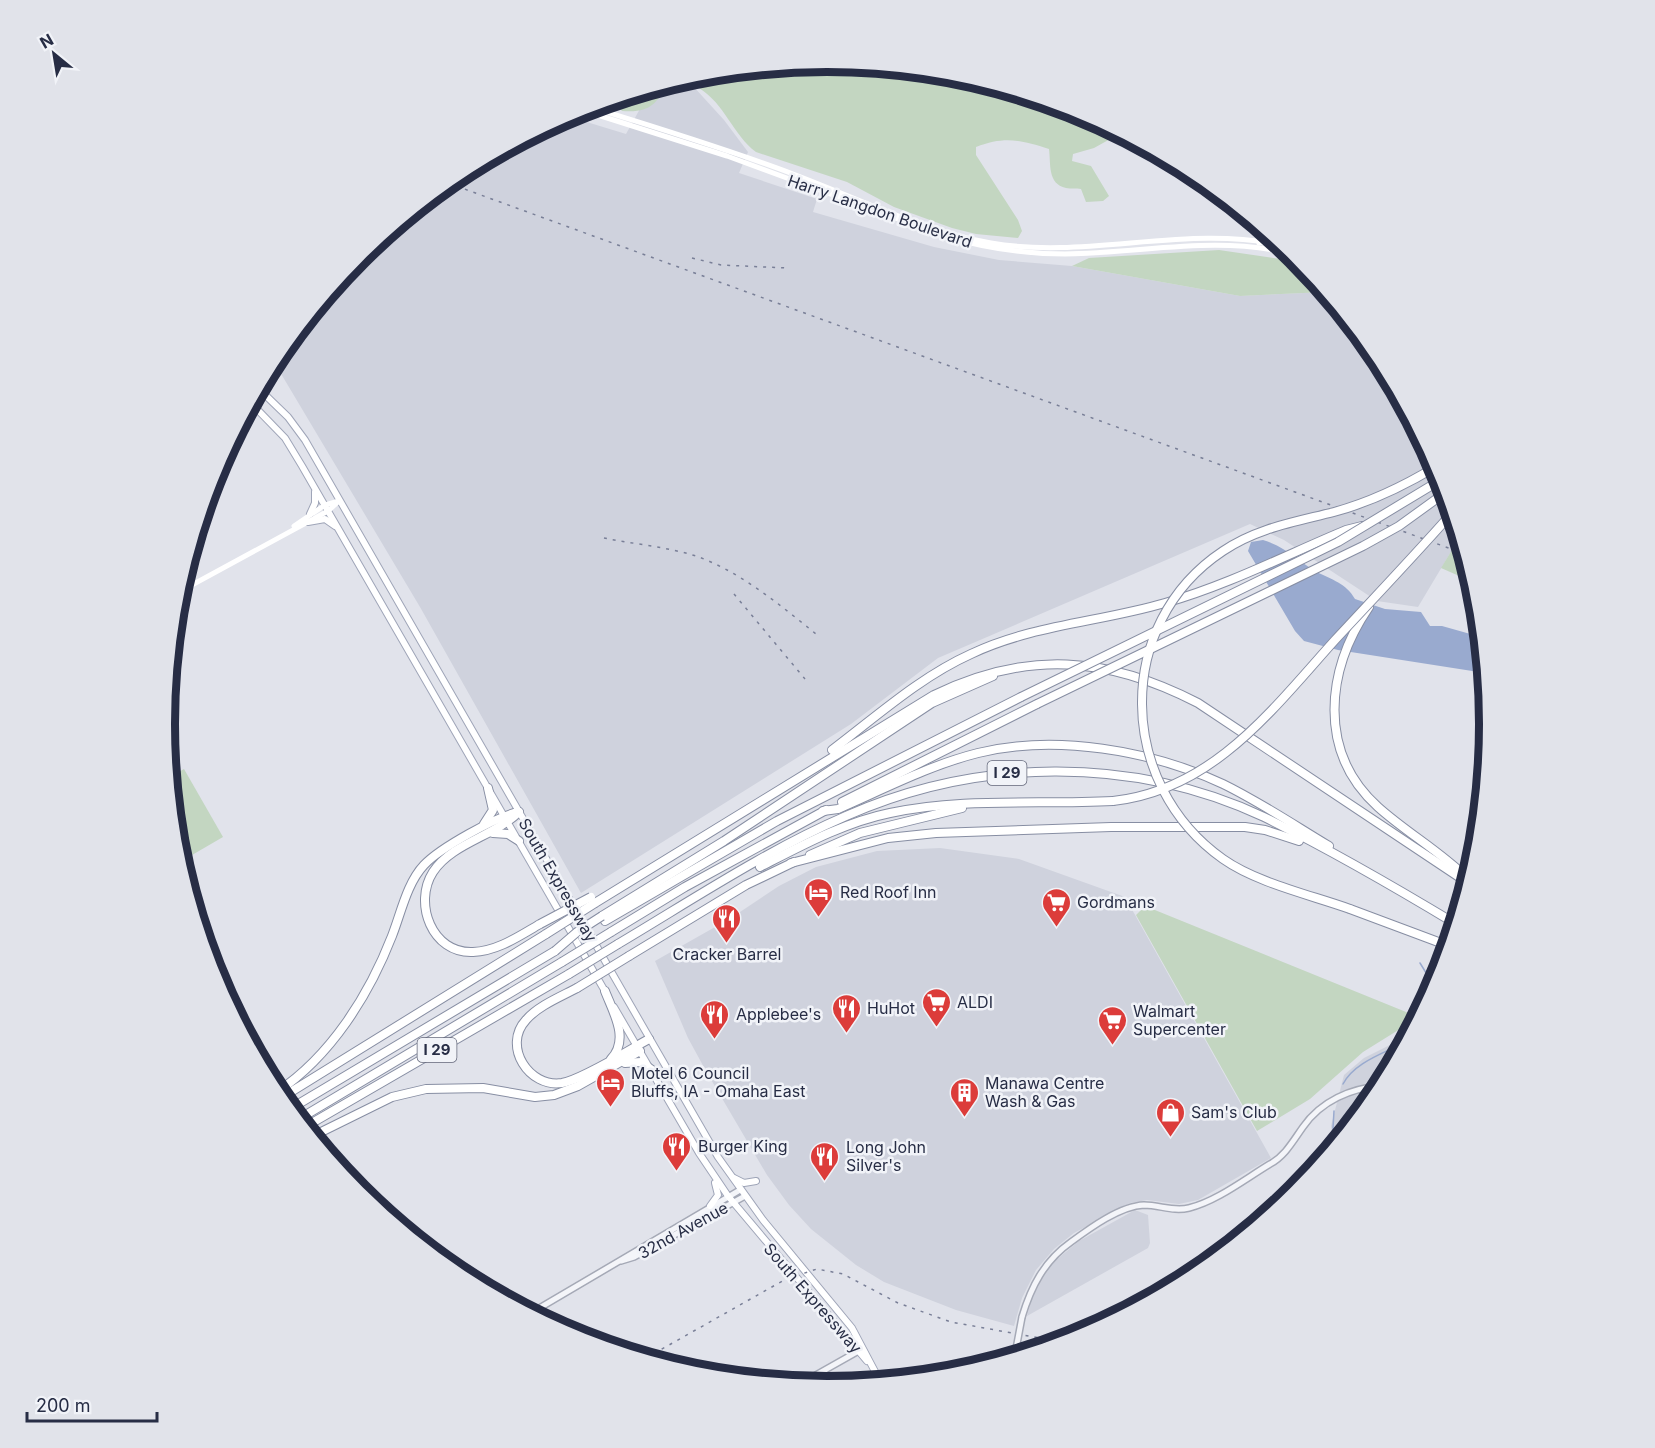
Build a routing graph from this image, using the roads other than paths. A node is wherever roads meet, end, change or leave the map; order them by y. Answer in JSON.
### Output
{"nodes":[{"id":1,"x":605,"y":112,"type":"edge"},
{"id":2,"x":597,"y":115,"type":"edge"},
{"id":3,"x":1257,"y":234,"type":"edge"},
{"id":4,"x":1262,"y":238,"type":"edge"},
{"id":5,"x":1248,"y":240,"type":"junction"},
{"id":6,"x":1261,"y":243,"type":"junction"},
{"id":7,"x":1267,"y":243,"type":"edge"},
{"id":8,"x":1270,"y":246,"type":"edge"},
{"id":9,"x":265,"y":395,"type":"edge"},
{"id":10,"x":257,"y":409,"type":"edge"},
{"id":11,"x":1428,"y":471,"type":"edge"},
{"id":12,"x":311,"y":480,"type":"junction"},
{"id":13,"x":1434,"y":483,"type":"edge"},
{"id":14,"x":1439,"y":497,"type":"edge"},
{"id":15,"x":339,"y":501,"type":"junction"},
{"id":16,"x":327,"y":508,"type":"junction"},
{"id":17,"x":310,"y":514,"type":"junction"},
{"id":18,"x":1446,"y":519,"type":"edge"},
{"id":19,"x":308,"y":522,"type":"junction"},
{"id":20,"x":1369,"y":524,"type":"junction"},
{"id":21,"x":290,"y":529,"type":"junction"},
{"id":22,"x":340,"y":531,"type":"junction"},
{"id":23,"x":191,"y":585,"type":"edge"},
{"id":24,"x":1376,"y":597,"type":"junction"},
{"id":25,"x":1023,"y":666,"type":"junction"},
{"id":26,"x":780,"y":787,"type":"junction"},
{"id":27,"x":488,"y":788,"type":"junction"},
{"id":28,"x":987,"y":804,"type":"junction"},
{"id":29,"x":519,"y":812,"type":"junction"},
{"id":30,"x":823,"y":812,"type":"junction"},
{"id":31,"x":504,"y":815,"type":"junction"},
{"id":32,"x":508,"y":823,"type":"junction"},
{"id":33,"x":474,"y":837,"type":"junction"},
{"id":34,"x":519,"y":841,"type":"junction"},
{"id":35,"x":1343,"y":859,"type":"junction"},
{"id":36,"x":790,"y":863,"type":"junction"},
{"id":37,"x":1370,"y":874,"type":"junction"},
{"id":38,"x":1461,"y":875,"type":"edge"},
{"id":39,"x":1461,"y":876,"type":"edge"},
{"id":40,"x":593,"y":900,"type":"junction"},
{"id":41,"x":684,"y":905,"type":"junction"},
{"id":42,"x":603,"y":919,"type":"junction"},
{"id":43,"x":1449,"y":920,"type":"edge"},
{"id":44,"x":1442,"y":943,"type":"edge"},
{"id":45,"x":605,"y":991,"type":"junction"},
{"id":46,"x":649,"y":1039,"type":"junction"},
{"id":47,"x":639,"y":1048,"type":"junction"},
{"id":48,"x":609,"y":1065,"type":"junction"},
{"id":49,"x":652,"y":1071,"type":"junction"},
{"id":50,"x":284,"y":1085,"type":"edge"},
{"id":51,"x":1368,"y":1089,"type":"edge"},
{"id":52,"x":290,"y":1093,"type":"edge"},
{"id":53,"x":298,"y":1105,"type":"edge"},
{"id":54,"x":306,"y":1115,"type":"edge"},
{"id":55,"x":312,"y":1123,"type":"edge"},
{"id":56,"x":320,"y":1133,"type":"edge"},
{"id":57,"x":727,"y":1170,"type":"junction"},
{"id":58,"x":711,"y":1171,"type":"junction"},
{"id":59,"x":756,"y":1181,"type":"dead end"},
{"id":60,"x":740,"y":1190,"type":"junction"},
{"id":61,"x":728,"y":1196,"type":"junction"},
{"id":62,"x":745,"y":1196,"type":"junction"},
{"id":63,"x":732,"y":1202,"type":"junction"},
{"id":64,"x":710,"y":1206,"type":"junction"},
{"id":65,"x":620,"y":1262,"type":"junction"},
{"id":66,"x":538,"y":1309,"type":"edge"},
{"id":67,"x":1016,"y":1348,"type":"edge"},
{"id":68,"x":861,"y":1349,"type":"junction"},
{"id":69,"x":876,"y":1374,"type":"edge"},
{"id":70,"x":814,"y":1376,"type":"edge"}],
"edges":[{"from":1,"to":5,"type":"main road","name":"Harry Langdon Boulevard"},
{"from":2,"to":6,"type":"main road","name":"Harry Langdon Boulevard"},
{"from":3,"to":5,"type":"main road"},
{"from":4,"to":6,"type":"main road"},
{"from":5,"to":6,"type":"main road","name":"Harry Langdon Boulevard"},
{"from":6,"to":7,"type":"main road","name":"Harry Langdon Boulevard"},
{"from":6,"to":8,"type":"main road","name":"Harry Langdon Boulevard"},
{"from":9,"to":15,"type":"main road","name":"South Expressway"},
{"from":10,"to":12,"type":"main road","name":"South Expressway"},
{"from":11,"to":44,"type":"highway","bridge":true},
{"from":12,"to":16,"type":"main road","name":"South Expressway"},
{"from":12,"to":17,"type":"main road"},
{"from":13,"to":20,"type":"highway","bridge":true},
{"from":14,"to":30,"type":"highway","bridge":true},
{"from":15,"to":16,"type":"main road"},
{"from":15,"to":29,"type":"main road","name":"South Expressway"},
{"from":16,"to":17,"type":"main road"},
{"from":16,"to":19,"type":"main road"},
{"from":16,"to":22,"type":"main road","name":"South Expressway"},
{"from":17,"to":21,"type":"main road"},
{"from":18,"to":24,"type":"highway","bridge":true},
{"from":19,"to":21,"type":"main road"},
{"from":19,"to":22,"type":"main road"},
{"from":20,"to":26,"type":"highway","bridge":true},
{"from":20,"to":42,"type":"highway","bridge":true},
{"from":21,"to":23,"type":"main road"},
{"from":22,"to":27,"type":"main road","name":"South Expressway"},
{"from":24,"to":28,"type":"highway","bridge":true},
{"from":24,"to":38,"type":"highway","bridge":true},
{"from":25,"to":26,"type":"highway","number":"I 29"},
{"from":25,"to":39,"type":"highway","number":"I 29"},
{"from":25,"to":42,"type":"highway"},
{"from":26,"to":40,"type":"highway","number":"I 29"},
{"from":27,"to":31,"type":"main road","name":"South Expressway"},
{"from":27,"to":33,"type":"highway"},
{"from":28,"to":36,"type":"highway"},
{"from":28,"to":41,"type":"highway"},
{"from":29,"to":31,"type":"highway"},
{"from":29,"to":32,"type":"highway"},
{"from":29,"to":46,"type":"main road","name":"South Expressway"},
{"from":30,"to":37,"type":"highway"},
{"from":30,"to":54,"type":"highway","bridge":true},
{"from":31,"to":32,"type":"main road","name":"South Expressway"},
{"from":31,"to":33,"type":"highway"},
{"from":32,"to":33,"type":"highway"},
{"from":32,"to":34,"type":"main road","name":"South Expressway"},
{"from":33,"to":34,"type":"highway"},
{"from":33,"to":40,"type":"highway","bridge":true},
{"from":33,"to":50,"type":"highway"},
{"from":34,"to":45,"type":"main road","name":"South Expressway"},
{"from":35,"to":36,"type":"highway"},
{"from":35,"to":37,"type":"highway","number":"I 29"},
{"from":35,"to":41,"type":"highway","number":"I 29"},
{"from":36,"to":48,"type":"highway","bridge":true},
{"from":37,"to":43,"type":"highway","number":"I 29"},
{"from":40,"to":52,"type":"highway","number":"I 29","bridge":true},
{"from":41,"to":55,"type":"highway","number":"I 29","bridge":true},
{"from":42,"to":53,"type":"highway","bridge":true},
{"from":45,"to":47,"type":"main road","name":"South Expressway"},
{"from":45,"to":48,"type":"highway"},
{"from":46,"to":47,"type":"highway"},
{"from":46,"to":57,"type":"main road","name":"South Expressway"},
{"from":47,"to":48,"type":"highway"},
{"from":47,"to":49,"type":"main road","name":"South Expressway"},
{"from":48,"to":49,"type":"highway"},
{"from":48,"to":56,"type":"highway"},
{"from":49,"to":58,"type":"main road","name":"South Expressway"},
{"from":51,"to":67,"type":"street","bridge":true},
{"from":57,"to":59,"type":"main road"},
{"from":57,"to":60,"type":"main road","name":"South Expressway"},
{"from":58,"to":61,"type":"main road","name":"South Expressway"},
{"from":58,"to":64,"type":"main road"},
{"from":60,"to":61,"type":"street","name":"32nd Avenue"},
{"from":60,"to":62,"type":"main road","name":"South Expressway"},
{"from":61,"to":63,"type":"main road","name":"South Expressway"},
{"from":61,"to":64,"type":"street","name":"32nd Avenue"},
{"from":62,"to":63,"type":"street","name":"32nd Avenue"},
{"from":62,"to":68,"type":"main road","name":"South Expressway"},
{"from":63,"to":65,"type":"street","name":"32nd Avenue"},
{"from":63,"to":68,"type":"main road","name":"South Expressway"},
{"from":64,"to":65,"type":"street","name":"32nd Avenue"},
{"from":65,"to":66,"type":"street","name":"32nd Avenue"},
{"from":68,"to":69,"type":"main road","name":"South Expressway"},
{"from":68,"to":70,"type":"street"}]}
